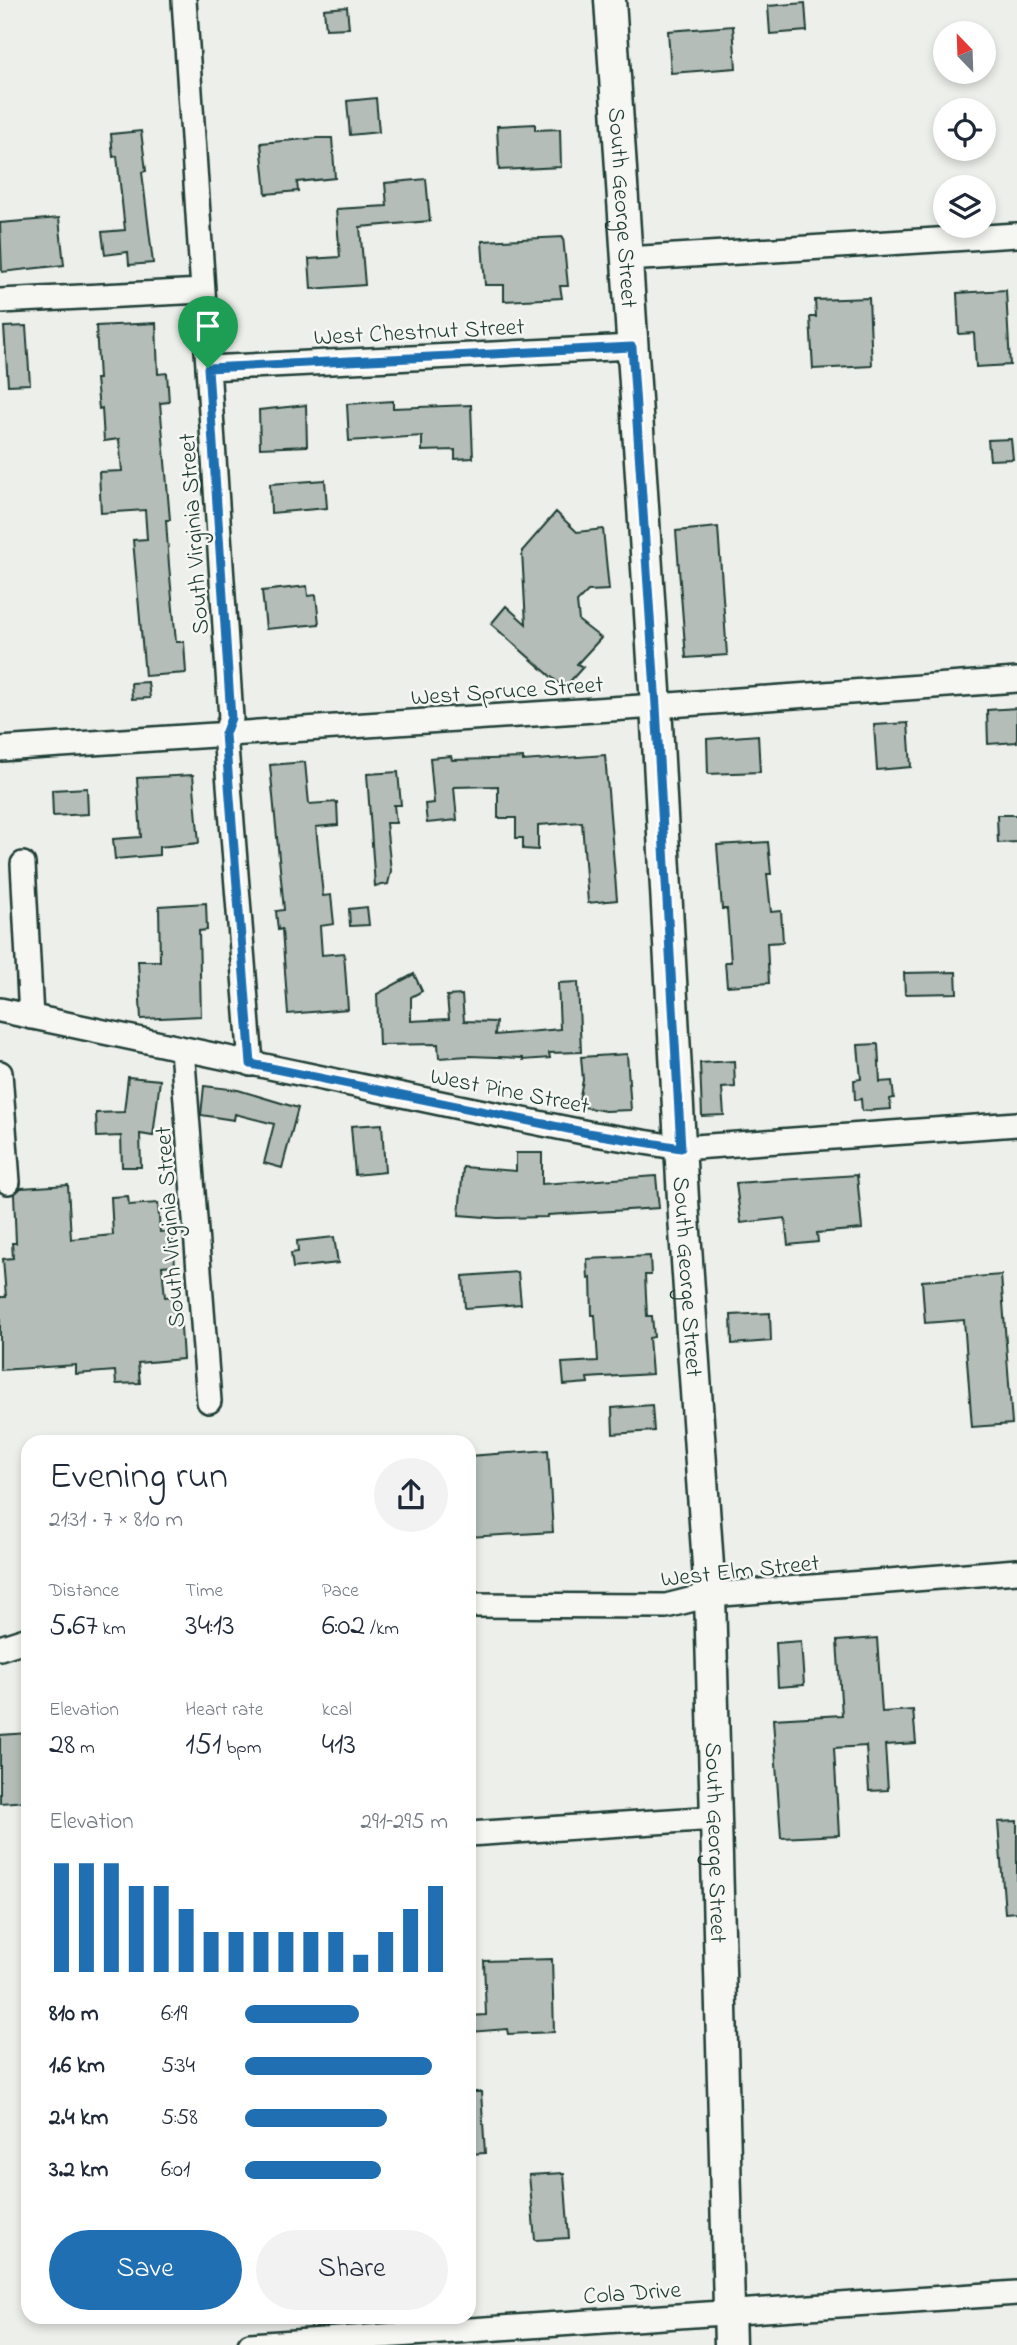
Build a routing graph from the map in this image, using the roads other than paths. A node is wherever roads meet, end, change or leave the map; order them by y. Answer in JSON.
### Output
{"nodes":[{"id":1,"x":184,"y":0,"type":"edge"},
{"id":2,"x":610,"y":0,"type":"edge"},
{"id":3,"x":1017,"y":235,"type":"edge"},
{"id":4,"x":627,"y":258,"type":"junction"},
{"id":5,"x":202,"y":291,"type":"junction"},
{"id":6,"x":0,"y":301,"type":"edge"},
{"id":7,"x":632,"y":347,"type":"junction"},
{"id":8,"x":208,"y":368,"type":"junction"},
{"id":9,"x":1017,"y":680,"type":"edge"},
{"id":10,"x":656,"y":706,"type":"junction"},
{"id":11,"x":225,"y":734,"type":"junction"},
{"id":12,"x":0,"y":749,"type":"edge"},
{"id":13,"x":23,"y":864,"type":"dead end"},
{"id":14,"x":0,"y":1010,"type":"edge"},
{"id":15,"x":31,"y":1017,"type":"junction"},
{"id":16,"x":0,"y":1018,"type":"edge"},
{"id":17,"x":182,"y":1049,"type":"junction"},
{"id":18,"x":251,"y":1064,"type":"junction"},
{"id":19,"x":0,"y":1073,"type":"edge"},
{"id":20,"x":1017,"y":1124,"type":"edge"},
{"id":21,"x":681,"y":1148,"type":"junction"},
{"id":22,"x":8,"y":1182,"type":"dead end"},
{"id":23,"x":209,"y":1401,"type":"dead end"},
{"id":24,"x":1017,"y":1571,"type":"edge"},
{"id":25,"x":710,"y":1595,"type":"junction"},
{"id":26,"x":476,"y":1605,"type":"edge"},
{"id":27,"x":21,"y":1641,"type":"edge"},
{"id":28,"x":0,"y":1648,"type":"edge"},
{"id":29,"x":716,"y":1818,"type":"junction"},
{"id":30,"x":476,"y":1834,"type":"edge"},
{"id":31,"x":1017,"y":2293,"type":"edge"},
{"id":32,"x":729,"y":2311,"type":"junction"},
{"id":33,"x":250,"y":2345,"type":"edge"},
{"id":34,"x":730,"y":2345,"type":"edge"}],
"edges":[{"from":1,"to":5,"type":"street","name":"South Virginia Street"},
{"from":2,"to":4,"type":"main road","name":"South George Street"},
{"from":3,"to":4,"type":"street"},
{"from":4,"to":7,"type":"main road","name":"South George Street"},
{"from":5,"to":6,"type":"street"},
{"from":5,"to":8,"type":"street","name":"South Virginia Street"},
{"from":7,"to":8,"type":"street","name":"West Chestnut Street"},
{"from":7,"to":10,"type":"main road","name":"South George Street"},
{"from":8,"to":11,"type":"street","name":"South Virginia Street"},
{"from":9,"to":10,"type":"street","name":"West Spruce Street"},
{"from":10,"to":11,"type":"street","name":"West Spruce Street"},
{"from":10,"to":21,"type":"main road","name":"South George Street"},
{"from":11,"to":12,"type":"street","name":"West Spruce Street"},
{"from":11,"to":18,"type":"street","name":"South Virginia Street"},
{"from":13,"to":15,"type":"street"},
{"from":14,"to":15,"type":"street","name":"West Pine Street"},
{"from":14,"to":16,"type":"street"},
{"from":15,"to":17,"type":"street","name":"West Pine Street"},
{"from":17,"to":18,"type":"street","name":"West Pine Street"},
{"from":17,"to":23,"type":"street","name":"South Virginia Street"},
{"from":18,"to":21,"type":"street","name":"West Pine Street"},
{"from":19,"to":22,"type":"street"},
{"from":20,"to":21,"type":"street","name":"West Pine Street"},
{"from":21,"to":25,"type":"main road","name":"South George Street"},
{"from":24,"to":25,"type":"street","name":"West Elm Street"},
{"from":25,"to":26,"type":"street","name":"West Elm Street"},
{"from":25,"to":29,"type":"main road","name":"South George Street"},
{"from":27,"to":28,"type":"street"},
{"from":29,"to":30,"type":"street"},
{"from":29,"to":32,"type":"main road","name":"South George Street"},
{"from":31,"to":32,"type":"street","name":"Cola Drive"},
{"from":32,"to":33,"type":"street","name":"Cola Drive"},
{"from":32,"to":34,"type":"main road","name":"South George Street"}]}
